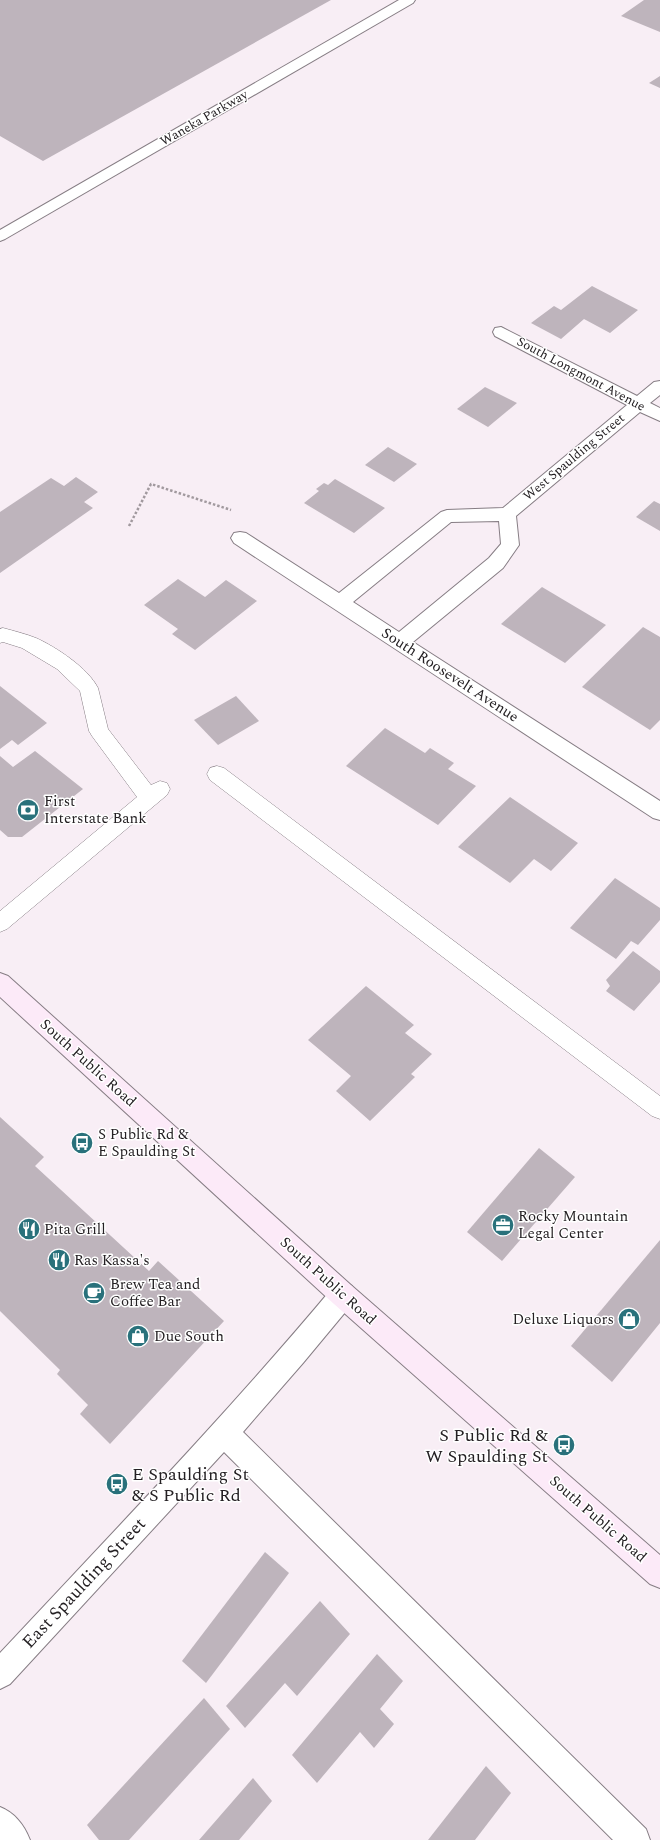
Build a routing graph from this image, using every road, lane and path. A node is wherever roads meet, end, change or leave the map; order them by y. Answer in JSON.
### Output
{"nodes":[{"id":1,"x":408,"y":0,"type":"edge"},
{"id":2,"x":0,"y":236,"type":"edge"},
{"id":3,"x":501,"y":332,"type":"dead end"},
{"id":4,"x":660,"y":386,"type":"edge"},
{"id":5,"x":639,"y":404,"type":"junction"},
{"id":6,"x":660,"y":415,"type":"edge"},
{"id":7,"x":507,"y":514,"type":"junction"},
{"id":8,"x":129,"y":526,"type":"dead end"},
{"id":9,"x":240,"y":538,"type":"joint"},
{"id":10,"x":339,"y":603,"type":"junction"},
{"id":11,"x":0,"y":636,"type":"edge"},
{"id":12,"x":400,"y":642,"type":"junction"},
{"id":13,"x":217,"y":774,"type":"dead end"},
{"id":14,"x":660,"y":812,"type":"edge"},
{"id":15,"x":0,"y":923,"type":"edge"},
{"id":16,"x":0,"y":983,"type":"edge"},
{"id":17,"x":660,"y":1109,"type":"edge"},
{"id":18,"x":342,"y":1295,"type":"junction"},
{"id":19,"x":224,"y":1433,"type":"junction"},
{"id":20,"x":660,"y":1574,"type":"edge"},
{"id":21,"x":0,"y":1674,"type":"edge"},
{"id":22,"x":0,"y":1822,"type":"edge"},
{"id":23,"x":15,"y":1840,"type":"edge"},
{"id":24,"x":635,"y":1840,"type":"edge"}],
"edges":[{"from":1,"to":2,"type":"street","name":"Waneka Parkway"},
{"from":3,"to":5,"type":"street","name":"South Longmont Avenue"},
{"from":4,"to":5,"type":"street","name":"West Spaulding Street"},
{"from":5,"to":6,"type":"street","name":"South Longmont Avenue"},
{"from":5,"to":7,"type":"street","name":"West Spaulding Street"},
{"from":7,"to":10,"type":"street"},
{"from":7,"to":12,"type":"street"},
{"from":8,"to":9,"type":"path"},
{"from":9,"to":10,"type":"street","name":"South Roosevelt Avenue"},
{"from":10,"to":12,"type":"street","name":"South Roosevelt Avenue"},
{"from":11,"to":15,"type":"lane"},
{"from":12,"to":14,"type":"street","name":"South Roosevelt Avenue"},
{"from":13,"to":17,"type":"lane"},
{"from":16,"to":18,"type":"street","name":"South Public Road"},
{"from":18,"to":19,"type":"street","name":"East Spaulding Street"},
{"from":18,"to":20,"type":"street","name":"South Public Road"},
{"from":19,"to":21,"type":"street","name":"East Spaulding Street"},
{"from":19,"to":24,"type":"street"},
{"from":22,"to":23,"type":"street"}]}
